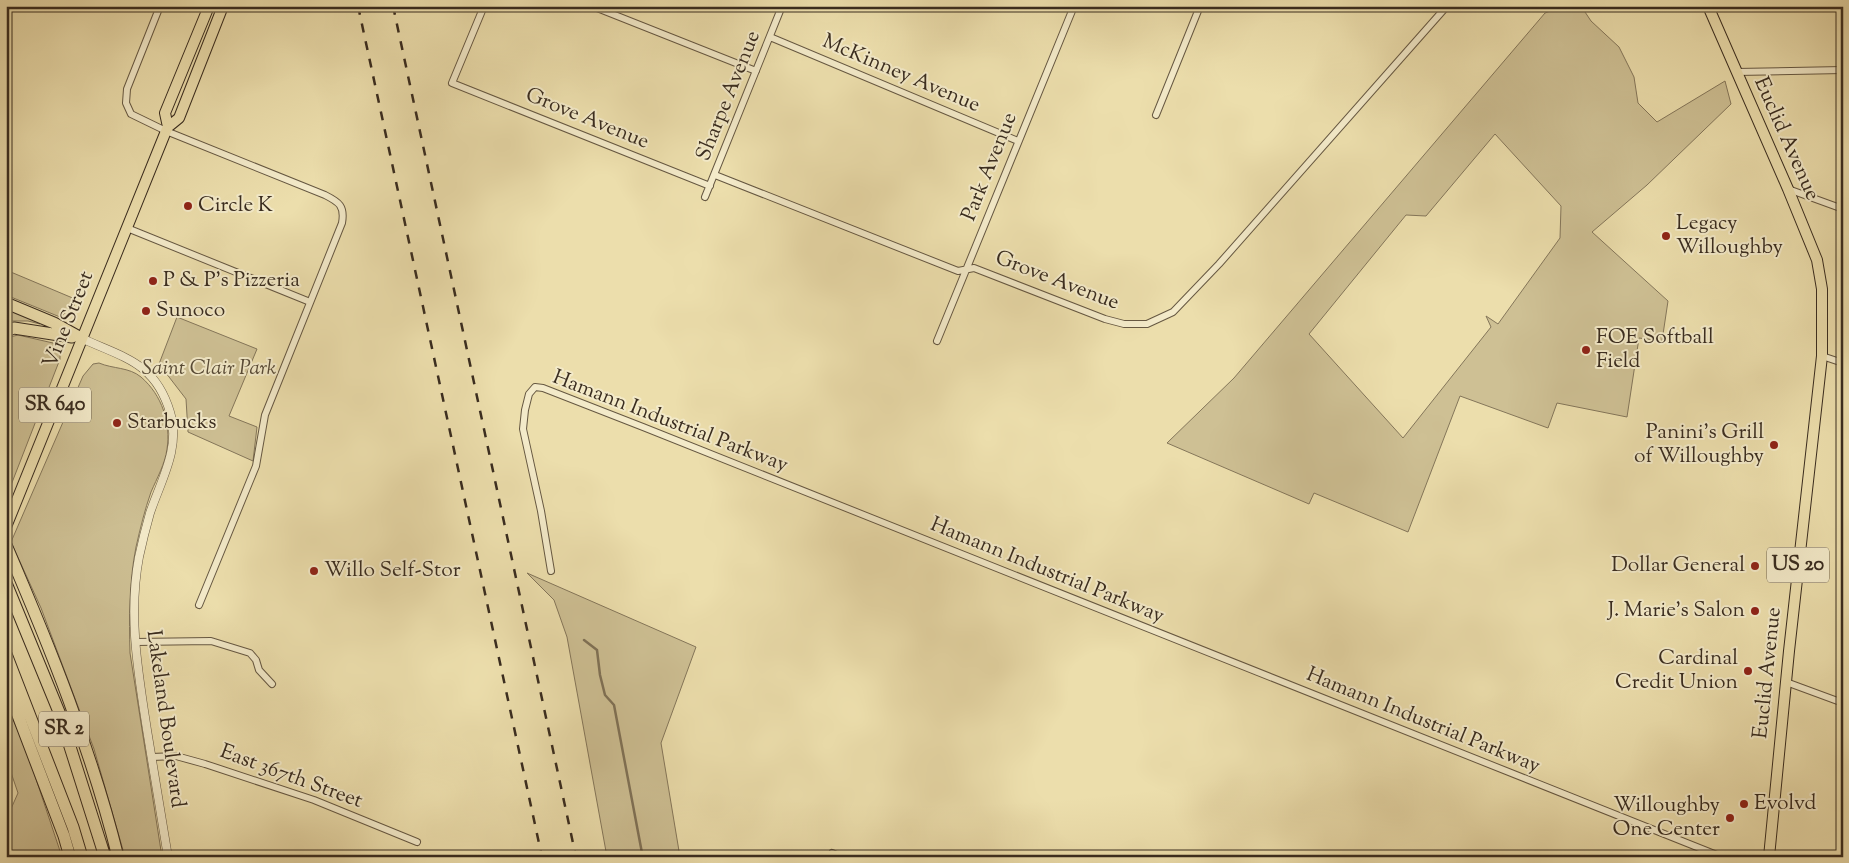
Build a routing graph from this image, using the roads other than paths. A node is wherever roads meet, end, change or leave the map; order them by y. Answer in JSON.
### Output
{"nodes":[{"id":1,"x":160,"y":6,"type":"edge"},
{"id":2,"x":209,"y":6,"type":"edge"},
{"id":3,"x":224,"y":6,"type":"edge"},
{"id":4,"x":484,"y":6,"type":"edge"},
{"id":5,"x":592,"y":6,"type":"edge"},
{"id":6,"x":782,"y":6,"type":"edge"},
{"id":7,"x":1074,"y":6,"type":"edge"},
{"id":8,"x":1200,"y":6,"type":"edge"},
{"id":9,"x":1447,"y":6,"type":"edge"},
{"id":10,"x":1708,"y":6,"type":"edge"},
{"id":11,"x":770,"y":37,"type":"junction"},
{"id":12,"x":1843,"y":70,"type":"edge"},
{"id":13,"x":756,"y":71,"type":"junction"},
{"id":14,"x":1736,"y":72,"type":"junction"},
{"id":15,"x":1156,"y":115,"type":"dead end"},
{"id":16,"x":167,"y":129,"type":"junction"},
{"id":17,"x":1018,"y":142,"type":"junction"},
{"id":18,"x":715,"y":175,"type":"junction"},
{"id":19,"x":710,"y":186,"type":"junction"},
{"id":20,"x":1788,"y":189,"type":"junction"},
{"id":21,"x":705,"y":197,"type":"dead end"},
{"id":22,"x":1843,"y":209,"type":"edge"},
{"id":23,"x":127,"y":228,"type":"junction"},
{"id":24,"x":966,"y":270,"type":"junction"},
{"id":25,"x":310,"y":302,"type":"junction"},
{"id":26,"x":6,"y":304,"type":"edge"},
{"id":27,"x":6,"y":331,"type":"edge"},
{"id":28,"x":81,"y":338,"type":"junction"},
{"id":29,"x":937,"y":341,"type":"dead end"},
{"id":30,"x":1822,"y":356,"type":"junction"},
{"id":31,"x":1843,"y":364,"type":"edge"},
{"id":32,"x":6,"y":527,"type":"edge"},
{"id":33,"x":6,"y":546,"type":"edge"},
{"id":34,"x":551,"y":571,"type":"dead end"},
{"id":35,"x":6,"y":583,"type":"edge"},
{"id":36,"x":199,"y":605,"type":"dead end"},
{"id":37,"x":135,"y":642,"type":"junction"},
{"id":38,"x":6,"y":654,"type":"edge"},
{"id":39,"x":1786,"y":682,"type":"junction"},
{"id":40,"x":6,"y":684,"type":"edge"},
{"id":41,"x":272,"y":684,"type":"dead end"},
{"id":42,"x":1843,"y":703,"type":"edge"},
{"id":43,"x":152,"y":757,"type":"junction"},
{"id":44,"x":416,"y":842,"type":"dead end"},
{"id":45,"x":832,"y":853,"type":"dead end"},
{"id":46,"x":70,"y":857,"type":"edge"},
{"id":47,"x":82,"y":857,"type":"edge"},
{"id":48,"x":105,"y":857,"type":"edge"},
{"id":49,"x":118,"y":857,"type":"edge"},
{"id":50,"x":168,"y":857,"type":"edge"},
{"id":51,"x":842,"y":857,"type":"edge"},
{"id":52,"x":1722,"y":857,"type":"edge"},
{"id":53,"x":1769,"y":857,"type":"edge"}],
"edges":[{"from":1,"to":16,"type":"street"},
{"from":2,"to":16,"type":"main road","name":"Vine Street","number":"SR 640"},
{"from":3,"to":16,"type":"main road","name":"Vine Street","number":"SR 640"},
{"from":4,"to":19,"type":"street","name":"Grove Avenue"},
{"from":5,"to":13,"type":"street"},
{"from":6,"to":11,"type":"street","name":"Sharpe Avenue"},
{"from":7,"to":17,"type":"street","name":"Park Avenue"},
{"from":8,"to":15,"type":"street"},
{"from":9,"to":24,"type":"street","name":"Grove Avenue"},
{"from":10,"to":14,"type":"main road","name":"Euclid Avenue","number":"US 20"},
{"from":11,"to":13,"type":"street","name":"Sharpe Avenue"},
{"from":11,"to":17,"type":"street","name":"McKinney Avenue"},
{"from":12,"to":14,"type":"street"},
{"from":13,"to":18,"type":"street","name":"Sharpe Avenue"},
{"from":14,"to":20,"type":"main road","name":"Euclid Avenue","number":"US 20"},
{"from":16,"to":23,"type":"main road","name":"Vine Street","number":"SR 640"},
{"from":16,"to":25,"type":"street"},
{"from":17,"to":24,"type":"street","name":"Park Avenue"},
{"from":18,"to":19,"type":"street","name":"Sharpe Avenue"},
{"from":18,"to":24,"type":"street","name":"Grove Avenue"},
{"from":19,"to":21,"type":"street","name":"Sharpe Avenue"},
{"from":20,"to":22,"type":"street"},
{"from":20,"to":30,"type":"main road","name":"Euclid Avenue","number":"US 20"},
{"from":23,"to":25,"type":"street"},
{"from":23,"to":28,"type":"main road","name":"Vine Street","number":"SR 640"},
{"from":24,"to":29,"type":"street","name":"Park Avenue"},
{"from":25,"to":36,"type":"street"},
{"from":26,"to":28,"type":"highway"},
{"from":27,"to":28,"type":"highway"},
{"from":28,"to":32,"type":"main road","name":"Vine Street","number":"SR 640"},
{"from":28,"to":37,"type":"street","name":"Lakeland Boulevard"},
{"from":30,"to":31,"type":"street"},
{"from":30,"to":39,"type":"main road","name":"Euclid Avenue","number":"US 20"},
{"from":33,"to":49,"type":"highway"},
{"from":34,"to":52,"type":"street","name":"Hamann Industrial Parkway"},
{"from":35,"to":48,"type":"highway","number":"SR 2"},
{"from":37,"to":41,"type":"street"},
{"from":37,"to":43,"type":"street","name":"Lakeland Boulevard"},
{"from":38,"to":47,"type":"highway","number":"SR 2"},
{"from":39,"to":42,"type":"street"},
{"from":39,"to":53,"type":"main road","name":"Euclid Avenue","number":"US 20"},
{"from":40,"to":46,"type":"highway"},
{"from":43,"to":44,"type":"street","name":"East 367th Street"},
{"from":43,"to":50,"type":"street","name":"Lakeland Boulevard"},
{"from":45,"to":51,"type":"street"}]}
